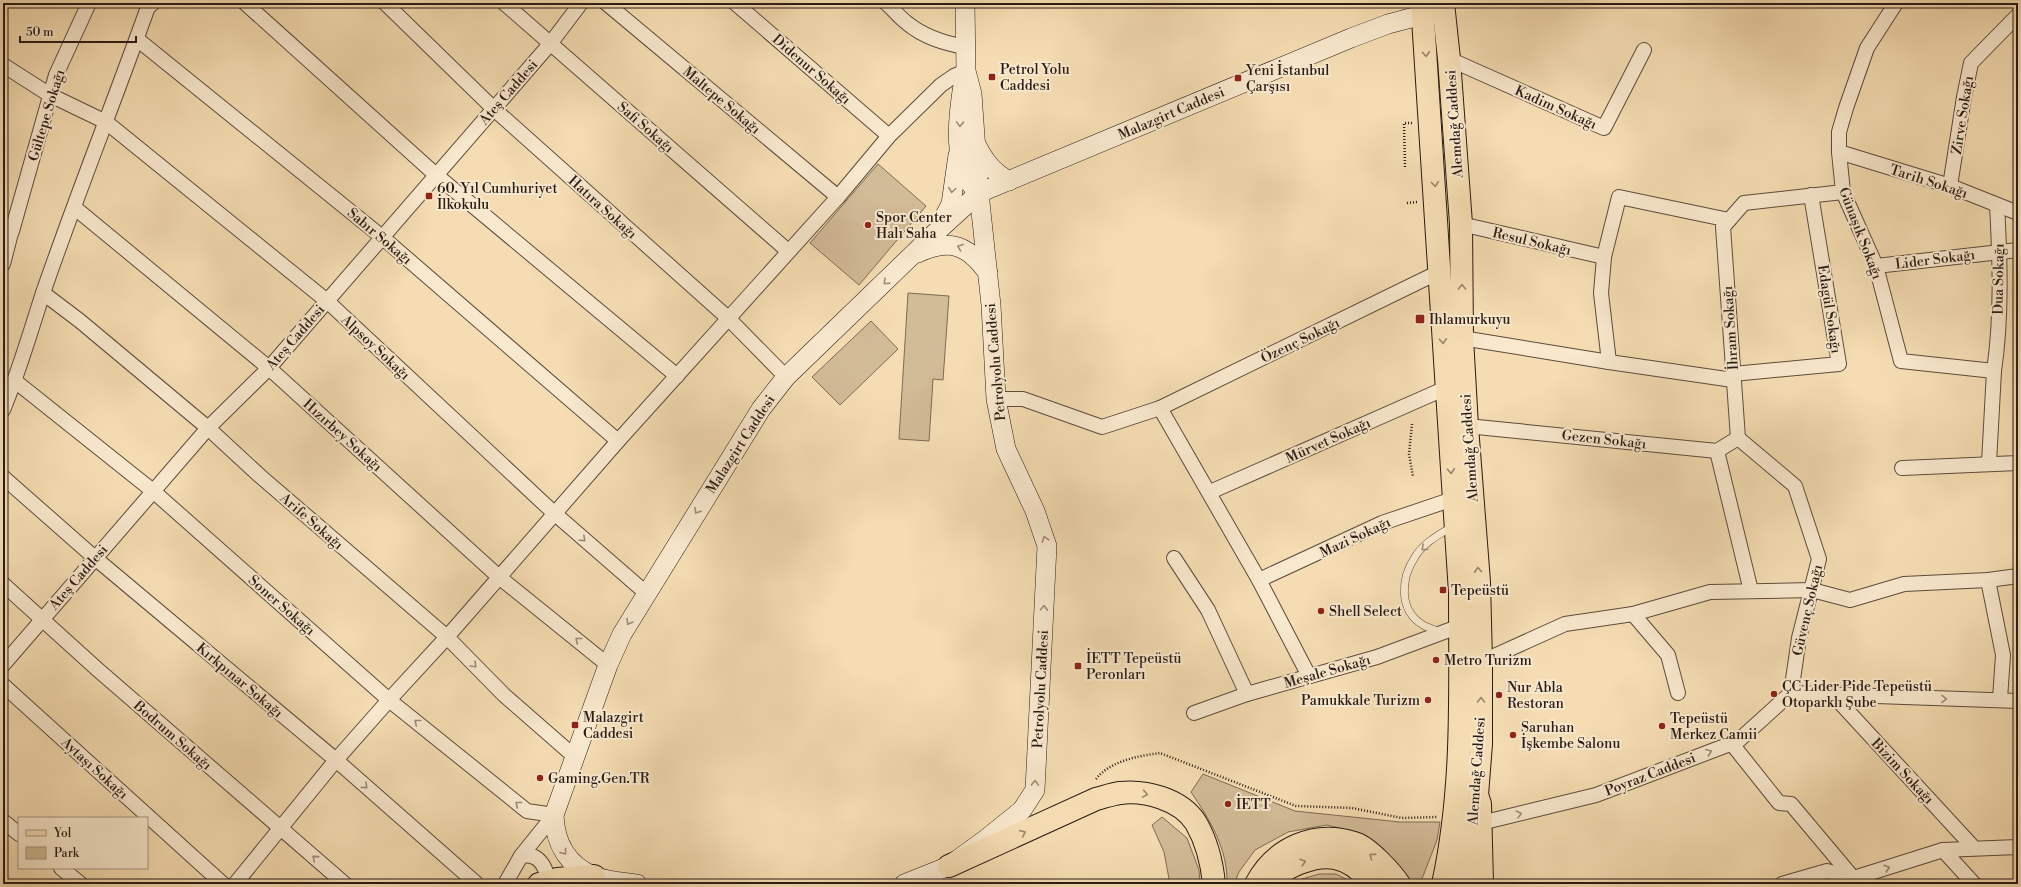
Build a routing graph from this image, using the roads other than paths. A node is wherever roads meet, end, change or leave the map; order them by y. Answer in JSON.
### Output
{"nodes":[{"id":1,"x":89,"y":3,"type":"edge"},
{"id":2,"x":153,"y":3,"type":"edge"},
{"id":3,"x":245,"y":3,"type":"edge"},
{"id":4,"x":385,"y":3,"type":"edge"},
{"id":5,"x":504,"y":3,"type":"edge"},
{"id":6,"x":581,"y":3,"type":"edge"},
{"id":7,"x":606,"y":3,"type":"edge"},
{"id":8,"x":736,"y":3,"type":"edge"},
{"id":9,"x":886,"y":3,"type":"edge"},
{"id":10,"x":964,"y":3,"type":"edge"},
{"id":11,"x":1896,"y":3,"type":"edge"},
{"id":12,"x":1443,"y":7,"type":"edge"},
{"id":13,"x":1422,"y":9,"type":"edge"},
{"id":14,"x":2018,"y":15,"type":"edge"},
{"id":15,"x":137,"y":39,"type":"junction"},
{"id":16,"x":550,"y":44,"type":"junction"},
{"id":17,"x":965,"y":47,"type":"junction"},
{"id":18,"x":1644,"y":50,"type":"dead end"},
{"id":19,"x":1449,"y":59,"type":"junction"},
{"id":20,"x":6,"y":70,"type":"edge"},
{"id":21,"x":966,"y":71,"type":"junction"},
{"id":22,"x":50,"y":95,"type":"junction"},
{"id":23,"x":494,"y":109,"type":"junction"},
{"id":24,"x":106,"y":122,"type":"junction"},
{"id":25,"x":889,"y":136,"type":"junction"},
{"id":26,"x":977,"y":145,"type":"junction"},
{"id":27,"x":959,"y":151,"type":"junction"},
{"id":28,"x":1839,"y":152,"type":"junction"},
{"id":29,"x":436,"y":175,"type":"junction"},
{"id":30,"x":1009,"y":181,"type":"junction"},
{"id":31,"x":1950,"y":186,"type":"junction"},
{"id":32,"x":1843,"y":192,"type":"junction"},
{"id":33,"x":979,"y":193,"type":"junction"},
{"id":34,"x":1811,"y":195,"type":"junction"},
{"id":35,"x":838,"y":197,"type":"junction"},
{"id":36,"x":1998,"y":205,"type":"junction"},
{"id":37,"x":75,"y":208,"type":"junction"},
{"id":38,"x":2018,"y":213,"type":"edge"},
{"id":39,"x":1729,"y":220,"type":"junction"},
{"id":40,"x":1461,"y":224,"type":"junction"},
{"id":41,"x":12,"y":231,"type":"junction"},
{"id":42,"x":934,"y":234,"type":"junction"},
{"id":43,"x":382,"y":237,"type":"junction"},
{"id":44,"x":3,"y":242,"type":"edge"},
{"id":45,"x":2018,"y":250,"type":"edge"},
{"id":46,"x":788,"y":251,"type":"junction"},
{"id":47,"x":1999,"y":252,"type":"junction"},
{"id":48,"x":914,"y":255,"type":"junction"},
{"id":49,"x":1604,"y":257,"type":"junction"},
{"id":50,"x":3,"y":264,"type":"edge"},
{"id":51,"x":1876,"y":266,"type":"junction"},
{"id":52,"x":1439,"y":272,"type":"junction"},
{"id":53,"x":988,"y":273,"type":"junction"},
{"id":54,"x":43,"y":293,"type":"junction"},
{"id":55,"x":327,"y":300,"type":"junction"},
{"id":56,"x":728,"y":318,"type":"junction"},
{"id":57,"x":1462,"y":338,"type":"junction"},
{"id":58,"x":1609,"y":362,"type":"junction"},
{"id":59,"x":269,"y":368,"type":"junction"},
{"id":60,"x":1994,"y":371,"type":"junction"},
{"id":61,"x":676,"y":376,"type":"junction"},
{"id":62,"x":1733,"y":377,"type":"junction"},
{"id":63,"x":786,"y":378,"type":"junction"},
{"id":64,"x":16,"y":381,"type":"junction"},
{"id":65,"x":1446,"y":388,"type":"junction"},
{"id":66,"x":996,"y":399,"type":"junction"},
{"id":67,"x":1160,"y":408,"type":"junction"},
{"id":68,"x":3,"y":410,"type":"edge"},
{"id":69,"x":1467,"y":426,"type":"junction"},
{"id":70,"x":208,"y":428,"type":"junction"},
{"id":71,"x":1738,"y":438,"type":"junction"},
{"id":72,"x":618,"y":441,"type":"junction"},
{"id":73,"x":1717,"y":450,"type":"junction"},
{"id":74,"x":1989,"y":463,"type":"junction"},
{"id":75,"x":2011,"y":464,"type":"edge"},
{"id":76,"x":1902,"y":468,"type":"dead end"},
{"id":77,"x":3,"y":476,"type":"edge"},
{"id":78,"x":153,"y":491,"type":"junction"},
{"id":79,"x":1210,"y":492,"type":"junction"},
{"id":80,"x":1453,"y":500,"type":"junction"},
{"id":81,"x":554,"y":514,"type":"junction"},
{"id":82,"x":1455,"y":524,"type":"junction"},
{"id":83,"x":95,"y":558,"type":"junction"},
{"id":84,"x":1174,"y":558,"type":"dead end"},
{"id":85,"x":2018,"y":576,"type":"edge"},
{"id":86,"x":499,"y":577,"type":"junction"},
{"id":87,"x":1259,"y":580,"type":"junction"},
{"id":88,"x":1988,"y":580,"type":"junction"},
{"id":89,"x":3,"y":584,"type":"edge"},
{"id":90,"x":1812,"y":590,"type":"junction"},
{"id":91,"x":1751,"y":591,"type":"junction"},
{"id":92,"x":646,"y":593,"type":"junction"},
{"id":93,"x":1633,"y":614,"type":"junction"},
{"id":94,"x":42,"y":619,"type":"junction"},
{"id":95,"x":1451,"y":629,"type":"junction"},
{"id":96,"x":447,"y":637,"type":"junction"},
{"id":97,"x":1481,"y":662,"type":"junction"},
{"id":98,"x":3,"y":665,"type":"edge"},
{"id":99,"x":608,"y":665,"type":"junction"},
{"id":100,"x":1310,"y":676,"type":"junction"},
{"id":101,"x":3,"y":685,"type":"edge"},
{"id":102,"x":1678,"y":693,"type":"dead end"},
{"id":103,"x":1791,"y":693,"type":"junction"},
{"id":104,"x":1247,"y":694,"type":"junction"},
{"id":105,"x":1833,"y":695,"type":"junction"},
{"id":106,"x":2000,"y":699,"type":"junction"},
{"id":107,"x":389,"y":700,"type":"junction"},
{"id":108,"x":2018,"y":701,"type":"edge"},
{"id":109,"x":1194,"y":714,"type":"dead end"},
{"id":110,"x":1732,"y":744,"type":"junction"},
{"id":111,"x":575,"y":757,"type":"junction"},
{"id":112,"x":336,"y":760,"type":"junction"},
{"id":113,"x":1477,"y":795,"type":"junction"},
{"id":114,"x":554,"y":815,"type":"junction"},
{"id":115,"x":3,"y":821,"type":"edge"},
{"id":116,"x":1481,"y":823,"type":"junction"},
{"id":117,"x":280,"y":828,"type":"junction"},
{"id":118,"x":18,"y":833,"type":"edge"},
{"id":119,"x":2018,"y":847,"type":"edge"},
{"id":120,"x":1974,"y":848,"type":"junction"},
{"id":121,"x":1943,"y":850,"type":"junction"},
{"id":122,"x":521,"y":856,"type":"junction"},
{"id":123,"x":949,"y":866,"type":"junction"},
{"id":124,"x":62,"y":869,"type":"edge"},
{"id":125,"x":594,"y":876,"type":"junction"},
{"id":126,"x":1856,"y":881,"type":"edge"},
{"id":127,"x":542,"y":883,"type":"edge"},
{"id":128,"x":81,"y":884,"type":"edge"},
{"id":129,"x":223,"y":884,"type":"edge"},
{"id":130,"x":235,"y":884,"type":"edge"},
{"id":131,"x":344,"y":884,"type":"edge"},
{"id":132,"x":477,"y":884,"type":"edge"},
{"id":133,"x":505,"y":884,"type":"edge"},
{"id":134,"x":637,"y":884,"type":"edge"},
{"id":135,"x":904,"y":884,"type":"edge"},
{"id":136,"x":1214,"y":884,"type":"edge"},
{"id":137,"x":1256,"y":884,"type":"edge"},
{"id":138,"x":1272,"y":884,"type":"edge"},
{"id":139,"x":1372,"y":884,"type":"edge"},
{"id":140,"x":1399,"y":884,"type":"edge"},
{"id":141,"x":1443,"y":884,"type":"edge"},
{"id":142,"x":1461,"y":884,"type":"edge"},
{"id":143,"x":1482,"y":884,"type":"edge"},
{"id":144,"x":1782,"y":884,"type":"edge"},
{"id":145,"x":1974,"y":884,"type":"edge"}],
"edges":[{"from":1,"to":22,"type":"street","name":"Gültepe Sokağı"},
{"from":2,"to":15,"type":"street"},
{"from":3,"to":29,"type":"street"},
{"from":4,"to":23,"type":"street","name":"Hatıra Sokağı"},
{"from":5,"to":16,"type":"street","name":"Safi Sokağı"},
{"from":6,"to":16,"type":"street","name":"Ateş Caddesi"},
{"from":7,"to":35,"type":"street","name":"Maltepe Sokağı"},
{"from":8,"to":25,"type":"street","name":"Didenur Sokağı"},
{"from":9,"to":17,"type":"street"},
{"from":10,"to":17,"type":"main road","name":"Petrolyolu Caddesi"},
{"from":11,"to":28,"type":"street","name":"Günaşık Sokağı"},
{"from":12,"to":13,"type":"main road","name":"Alemdağ Caddesi"},
{"from":12,"to":19,"type":"main road","name":"Alemdağ Caddesi"},
{"from":13,"to":30,"type":"main road","name":"Malazgirt Caddesi"},
{"from":13,"to":52,"type":"main road","name":"Alemdağ Caddesi","one_way":true},
{"from":14,"to":31,"type":"street","name":"Zirve Sokağı"},
{"from":15,"to":24,"type":"street"},
{"from":15,"to":43,"type":"street","name":"Sabır Sokağı"},
{"from":16,"to":23,"type":"street","name":"Ateş Caddesi"},
{"from":16,"to":46,"type":"street","name":"Safi Sokağı"},
{"from":17,"to":21,"type":"main road","name":"Petrolyolu Caddesi"},
{"from":18,"to":19,"type":"street","name":"Kadim Sokağı"},
{"from":19,"to":40,"type":"main road","name":"Alemdağ Caddesi"},
{"from":20,"to":22,"type":"street","name":"Alpsoy Sokağı"},
{"from":21,"to":25,"type":"street"},
{"from":21,"to":26,"type":"main road","name":"Petrolyolu Caddesi"},
{"from":21,"to":27,"type":"main road","one_way":true},
{"from":22,"to":24,"type":"street","name":"Alpsoy Sokağı"},
{"from":22,"to":41,"type":"street","name":"Gültepe Sokağı"},
{"from":23,"to":29,"type":"street","name":"Ateş Caddesi"},
{"from":23,"to":56,"type":"street","name":"Hatıra Sokağı"},
{"from":24,"to":37,"type":"street"},
{"from":24,"to":55,"type":"street","name":"Alpsoy Sokağı"},
{"from":25,"to":35,"type":"street"},
{"from":26,"to":30,"type":"main road"},
{"from":26,"to":33,"type":"main road","name":"Petrolyolu Caddesi"},
{"from":27,"to":33,"type":"main road"},
{"from":27,"to":42,"type":"main road","name":"Malazgirt Caddesi","one_way":true},
{"from":28,"to":31,"type":"street","name":"Tarih Sokağı"},
{"from":28,"to":32,"type":"street","name":"Günaşık Sokağı"},
{"from":29,"to":43,"type":"street","name":"Ateş Caddesi"},
{"from":29,"to":61,"type":"street"},
{"from":30,"to":33,"type":"main road","name":"Malazgirt Caddesi"},
{"from":31,"to":36,"type":"street","name":"Tarih Sokağı"},
{"from":32,"to":34,"type":"street"},
{"from":32,"to":51,"type":"street","name":"Günaşık Sokağı"},
{"from":33,"to":42,"type":"main road","name":"Malazgirt Caddesi"},
{"from":33,"to":53,"type":"main road","name":"Petrolyolu Caddesi"},
{"from":34,"to":39,"type":"street"},
{"from":34,"to":62,"type":"street","name":"Edagül Sokağı"},
{"from":35,"to":46,"type":"street"},
{"from":36,"to":38,"type":"street","name":"Tarih Sokağı"},
{"from":36,"to":47,"type":"street","name":"Dua Sokağı"},
{"from":37,"to":54,"type":"street"},
{"from":37,"to":59,"type":"street","name":"Hızırbey Sokağı"},
{"from":39,"to":49,"type":"street"},
{"from":39,"to":62,"type":"street","name":"İhram Sokağı"},
{"from":40,"to":49,"type":"street","name":"Resul Sokağı"},
{"from":57,"to":40,"type":"main road","name":"Alemdağ Caddesi","one_way":true},
{"from":41,"to":44,"type":"street","name":"Gültepe Sokağı"},
{"from":41,"to":50,"type":"street","name":"Gültepe Sokağı"},
{"from":42,"to":48,"type":"main road","name":"Malazgirt Caddesi"},
{"from":43,"to":55,"type":"street","name":"Ateş Caddesi"},
{"from":43,"to":72,"type":"street","name":"Sabır Sokağı"},
{"from":45,"to":47,"type":"street","name":"Lider Sokağı"},
{"from":46,"to":56,"type":"street"},
{"from":47,"to":51,"type":"street","name":"Lider Sokağı"},
{"from":47,"to":60,"type":"street","name":"Dua Sokağı"},
{"from":53,"to":48,"type":"main road","one_way":true},
{"from":48,"to":63,"type":"main road","name":"Malazgirt Caddesi","one_way":true},
{"from":49,"to":58,"type":"street"},
{"from":51,"to":60,"type":"street","name":"Günaşık Sokağı"},
{"from":52,"to":65,"type":"main road","name":"Alemdağ Caddesi","one_way":true},
{"from":52,"to":67,"type":"street","name":"Özenç Sokağı"},
{"from":53,"to":66,"type":"main road","name":"Petrolyolu Caddesi"},
{"from":54,"to":64,"type":"street"},
{"from":54,"to":70,"type":"street","name":"Arife Sokağı"},
{"from":55,"to":59,"type":"street","name":"Ateş Caddesi"},
{"from":55,"to":81,"type":"street","name":"Alpsoy Sokağı"},
{"from":56,"to":61,"type":"street"},
{"from":56,"to":63,"type":"street","name":"Hatıra Sokağı"},
{"from":57,"to":58,"type":"street","name":"Edagül Sokağı"},
{"from":57,"to":69,"type":"main road","name":"Alemdağ Caddesi"},
{"from":58,"to":62,"type":"street","name":"Edagül Sokağı"},
{"from":59,"to":70,"type":"street","name":"Ateş Caddesi"},
{"from":59,"to":86,"type":"street","name":"Hızırbey Sokağı"},
{"from":60,"to":74,"type":"street"},
{"from":61,"to":72,"type":"street"},
{"from":62,"to":71,"type":"street","name":"İhram Sokağı"},
{"from":63,"to":92,"type":"main road","name":"Malazgirt Caddesi","one_way":true},
{"from":64,"to":68,"type":"street"},
{"from":64,"to":78,"type":"street","name":"Soner Sokağı"},
{"from":65,"to":79,"type":"street","name":"Mürvet Sokağı"},
{"from":65,"to":80,"type":"main road","name":"Alemdağ Caddesi","one_way":true},
{"from":66,"to":67,"type":"street","name":"Özenç Sokağı"},
{"from":123,"to":66,"type":"main road","name":"Petrolyolu Caddesi","one_way":true},
{"from":67,"to":79,"type":"street"},
{"from":69,"to":73,"type":"street","name":"Gezen Sokağı"},
{"from":97,"to":69,"type":"main road","name":"Alemdağ Caddesi","one_way":true},
{"from":70,"to":78,"type":"street","name":"Ateş Caddesi"},
{"from":70,"to":96,"type":"street","name":"Arife Sokağı"},
{"from":71,"to":73,"type":"street"},
{"from":71,"to":90,"type":"street","name":"Güvenç Sokağı"},
{"from":72,"to":81,"type":"street"},
{"from":73,"to":91,"type":"street"},
{"from":74,"to":75,"type":"street"},
{"from":74,"to":76,"type":"street"},
{"from":77,"to":83,"type":"street","name":"Kırkpınar Sokağı"},
{"from":78,"to":83,"type":"street","name":"Ateş Caddesi"},
{"from":78,"to":107,"type":"street","name":"Soner Sokağı"},
{"from":79,"to":87,"type":"street"},
{"from":80,"to":82,"type":"main road","name":"Alemdağ Caddesi"},
{"from":80,"to":87,"type":"street","name":"Mazi Sokağı"},
{"from":81,"to":86,"type":"street"},
{"from":81,"to":92,"type":"street","name":"Alpsoy Sokağı","one_way":true},
{"from":82,"to":95,"type":"main road","name":"Alemdağ Caddesi"},
{"from":82,"to":95,"type":"lane","one_way":true},
{"from":83,"to":94,"type":"street","name":"Ateş Caddesi"},
{"from":83,"to":112,"type":"street","name":"Kırkpınar Sokağı"},
{"from":84,"to":104,"type":"street"},
{"from":85,"to":88,"type":"street"},
{"from":86,"to":96,"type":"street"},
{"from":99,"to":86,"type":"street","name":"Hızırbey Sokağı","one_way":true},
{"from":87,"to":100,"type":"street"},
{"from":88,"to":90,"type":"street"},
{"from":88,"to":106,"type":"street"},
{"from":89,"to":94,"type":"street","name":"Bodrum Sokağı"},
{"from":90,"to":91,"type":"street"},
{"from":90,"to":103,"type":"street","name":"Güvenç Sokağı"},
{"from":91,"to":93,"type":"street"},
{"from":92,"to":99,"type":"main road","name":"Malazgirt Caddesi","one_way":true},
{"from":93,"to":97,"type":"street"},
{"from":93,"to":102,"type":"street"},
{"from":94,"to":98,"type":"street","name":"Ateş Caddesi"},
{"from":94,"to":117,"type":"street","name":"Bodrum Sokağı"},
{"from":95,"to":100,"type":"street","name":"Meşale Sokağı"},
{"from":95,"to":141,"type":"main road","name":"Alemdağ Caddesi"},
{"from":96,"to":107,"type":"street"},
{"from":96,"to":111,"type":"street","name":"Arife Sokağı","one_way":true},
{"from":113,"to":97,"type":"main road","name":"Alemdağ Caddesi","one_way":true},
{"from":99,"to":111,"type":"main road","name":"Malazgirt Caddesi"},
{"from":100,"to":104,"type":"street","name":"Meşale Sokağı"},
{"from":101,"to":129,"type":"street","name":"Aytaşı Sokağı"},
{"from":103,"to":105,"type":"street"},
{"from":103,"to":110,"type":"street","name":"Poyraz Caddesi"},
{"from":104,"to":109,"type":"street","name":"Meşale Sokağı"},
{"from":105,"to":106,"type":"street","one_way":true},
{"from":105,"to":120,"type":"street","name":"Bizim Sokağı"},
{"from":106,"to":108,"type":"street"},
{"from":107,"to":112,"type":"street"},
{"from":114,"to":107,"type":"street","name":"Soner Sokağı","one_way":true},
{"from":116,"to":110,"type":"street","name":"Poyraz Caddesi","one_way":true},
{"from":110,"to":126,"type":"street"},
{"from":111,"to":114,"type":"main road","name":"Malazgirt Caddesi"},
{"from":112,"to":117,"type":"street"},
{"from":112,"to":132,"type":"street","name":"Kırkpınar Sokağı","one_way":true},
{"from":113,"to":116,"type":"main road"},
{"from":113,"to":142,"type":"main road","name":"Alemdağ Caddesi"},
{"from":114,"to":122,"type":"street","name":"Malazgirt Caddesi"},
{"from":114,"to":125,"type":"main road","one_way":true},
{"from":115,"to":118,"type":"street"},
{"from":116,"to":143,"type":"main road"},
{"from":117,"to":130,"type":"street"},
{"from":131,"to":117,"type":"street","name":"Bodrum Sokağı","one_way":true},
{"from":119,"to":120,"type":"street"},
{"from":120,"to":121,"type":"street"},
{"from":126,"to":121,"type":"street","one_way":true},
{"from":121,"to":145,"type":"street"},
{"from":122,"to":127,"type":"street"},
{"from":122,"to":133,"type":"street","name":"Malazgirt Caddesi"},
{"from":123,"to":135,"type":"main road","name":"Petrolyolu Caddesi"},
{"from":123,"to":136,"type":"main road","one_way":true},
{"from":124,"to":128,"type":"street"},
{"from":125,"to":127,"type":"main road"},
{"from":125,"to":134,"type":"main road"},
{"from":126,"to":144,"type":"street"},
{"from":140,"to":137,"type":"main road","one_way":true},
{"from":138,"to":139,"type":"main road","one_way":true}]}
